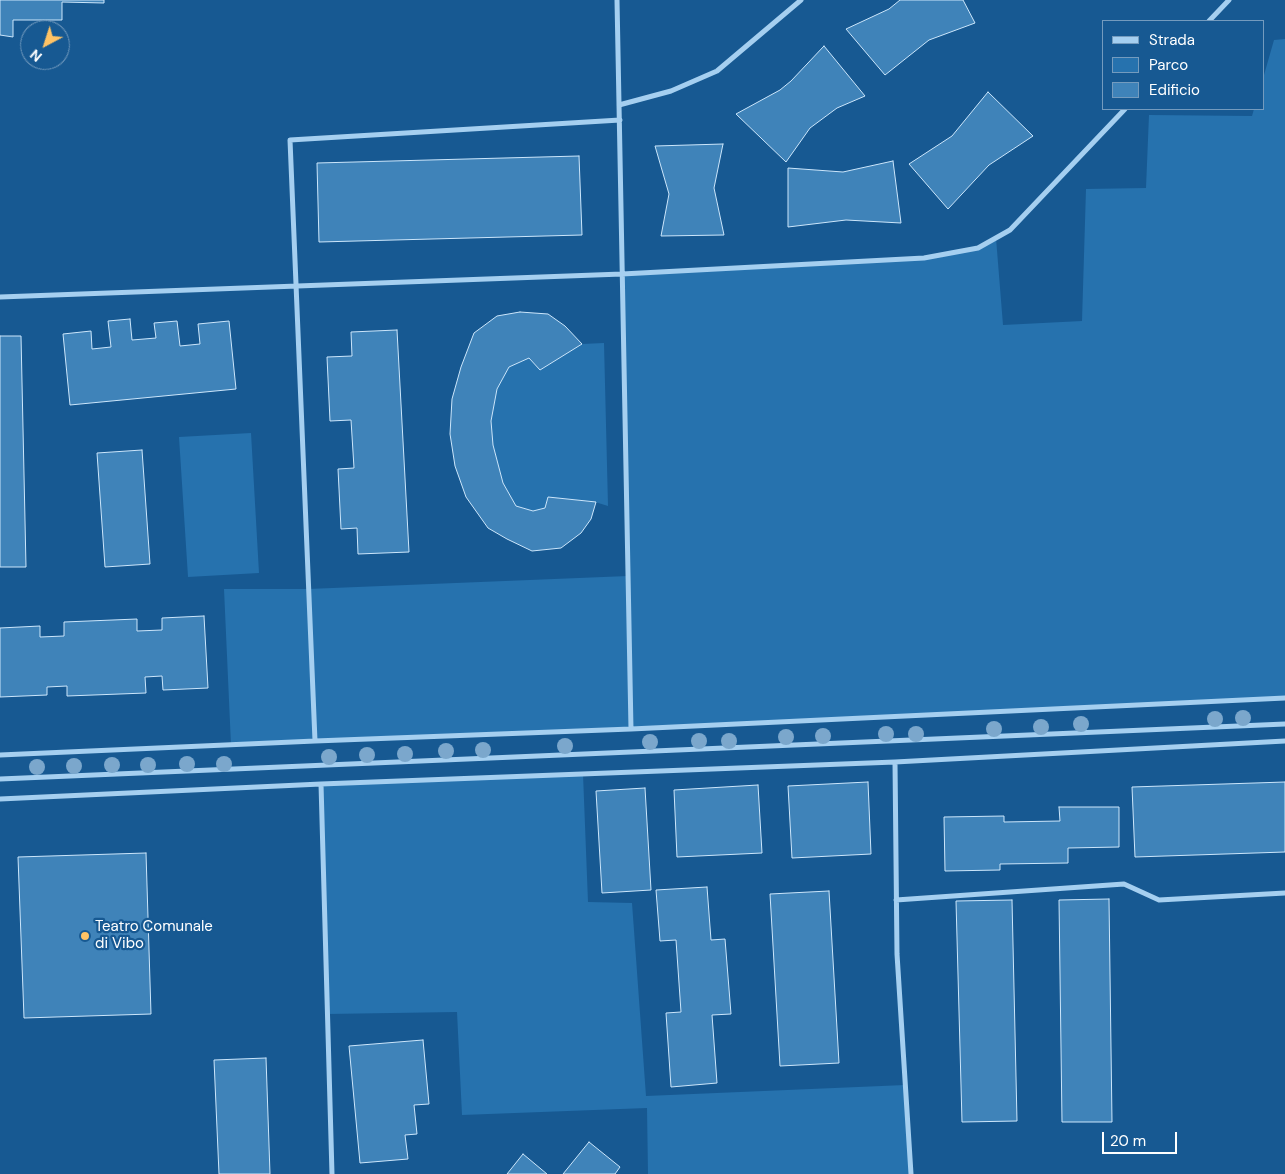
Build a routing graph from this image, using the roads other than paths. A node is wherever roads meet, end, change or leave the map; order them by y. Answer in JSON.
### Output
{"nodes":[{"id":1,"x":617,"y":0,"type":"edge"},
{"id":2,"x":801,"y":0,"type":"edge"},
{"id":3,"x":1229,"y":0,"type":"edge"},
{"id":4,"x":1210,"y":20,"type":"edge"},
{"id":5,"x":619,"y":105,"type":"junction"},
{"id":6,"x":1124,"y":110,"type":"edge"},
{"id":7,"x":620,"y":120,"type":"junction"},
{"id":8,"x":622,"y":274,"type":"junction"},
{"id":9,"x":296,"y":285,"type":"junction"},
{"id":10,"x":0,"y":296,"type":"edge"},
{"id":11,"x":1285,"y":698,"type":"edge"},
{"id":12,"x":1285,"y":724,"type":"edge"},
{"id":13,"x":631,"y":729,"type":"junction"},
{"id":14,"x":315,"y":741,"type":"junction"},
{"id":15,"x":1285,"y":741,"type":"edge"},
{"id":16,"x":0,"y":755,"type":"edge"},
{"id":17,"x":895,"y":762,"type":"junction"},
{"id":18,"x":0,"y":779,"type":"edge"},
{"id":19,"x":321,"y":784,"type":"junction"},
{"id":20,"x":0,"y":799,"type":"edge"},
{"id":21,"x":1285,"y":893,"type":"edge"},
{"id":22,"x":896,"y":900,"type":"junction"},
{"id":23,"x":332,"y":1174,"type":"edge"},
{"id":24,"x":911,"y":1174,"type":"edge"}],
"edges":[{"from":1,"to":5,"type":"street"},
{"from":2,"to":5,"type":"street"},
{"from":3,"to":4,"type":"street"},
{"from":5,"to":7,"type":"street"},
{"from":6,"to":8,"type":"street"},
{"from":7,"to":8,"type":"street"},
{"from":7,"to":9,"type":"street"},
{"from":8,"to":9,"type":"street"},
{"from":8,"to":13,"type":"street"},
{"from":9,"to":10,"type":"street"},
{"from":9,"to":14,"type":"street"},
{"from":11,"to":13,"type":"street"},
{"from":12,"to":18,"type":"street"},
{"from":13,"to":14,"type":"street"},
{"from":14,"to":16,"type":"street"},
{"from":15,"to":17,"type":"street"},
{"from":17,"to":19,"type":"street"},
{"from":17,"to":22,"type":"street"},
{"from":19,"to":20,"type":"street"},
{"from":19,"to":23,"type":"street"},
{"from":21,"to":22,"type":"street"},
{"from":22,"to":24,"type":"street"}]}
